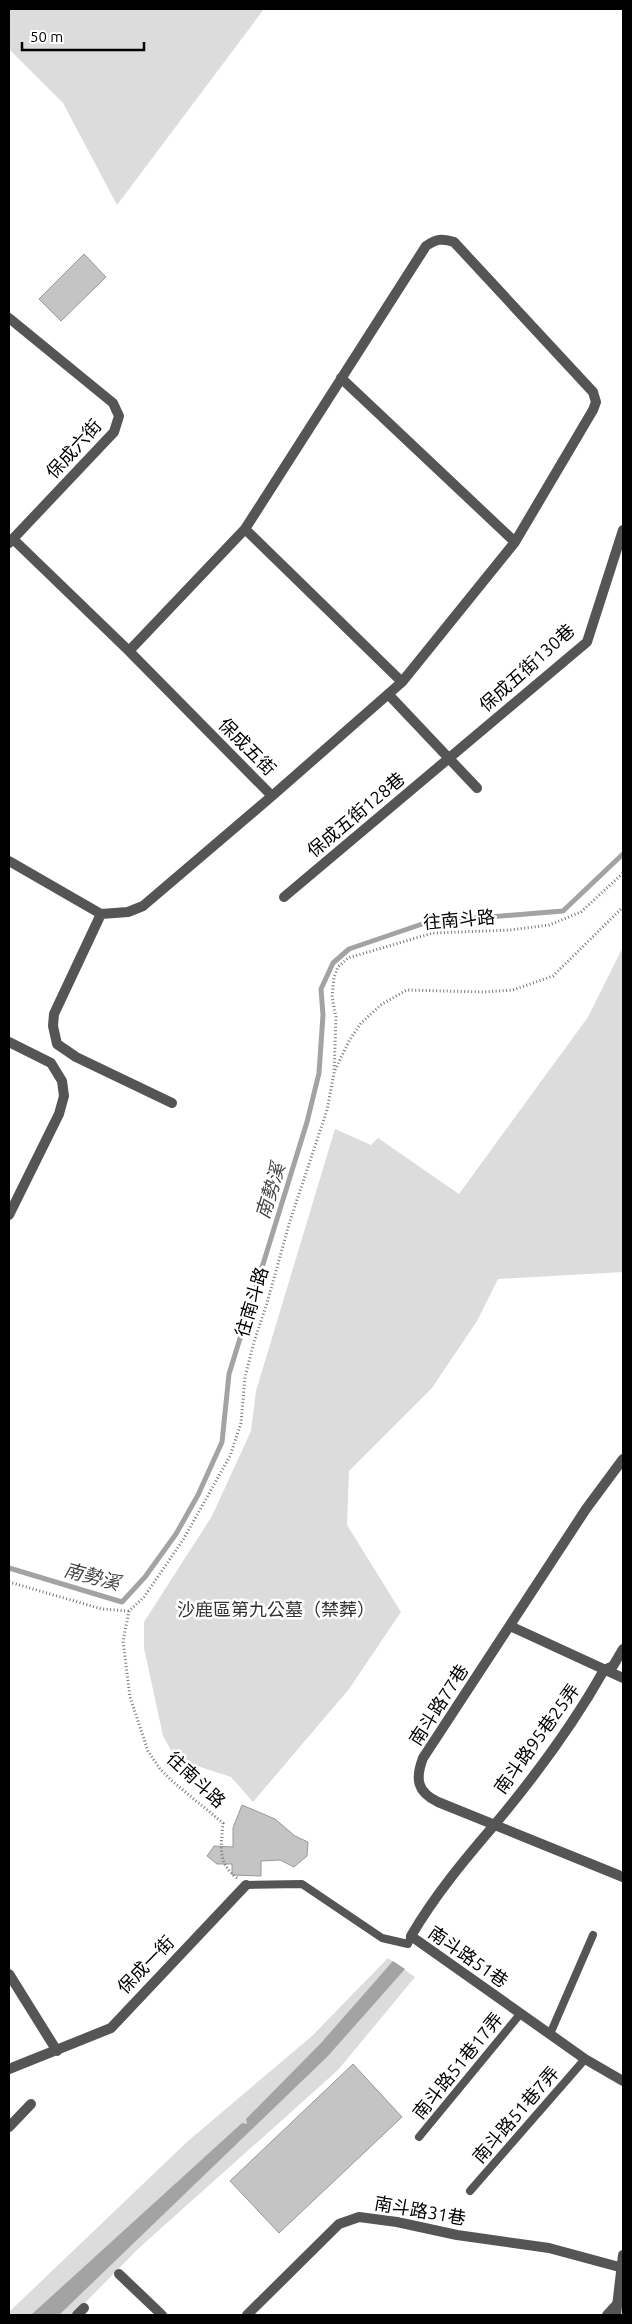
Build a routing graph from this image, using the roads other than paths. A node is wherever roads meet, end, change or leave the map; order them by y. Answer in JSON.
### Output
{"nodes":[{"id":1,"x":9,"y":318,"type":"edge"},
{"id":2,"x":341,"y":378,"type":"junction"},
{"id":3,"x":245,"y":529,"type":"junction"},
{"id":4,"x":623,"y":530,"type":"edge"},
{"id":5,"x":11,"y":541,"type":"edge"},
{"id":6,"x":515,"y":542,"type":"junction"},
{"id":7,"x":129,"y":651,"type":"junction"},
{"id":8,"x":402,"y":682,"type":"junction"},
{"id":9,"x":389,"y":695,"type":"junction"},
{"id":10,"x":449,"y":758,"type":"junction"},
{"id":11,"x":477,"y":788,"type":"dead end"},
{"id":12,"x":272,"y":796,"type":"junction"},
{"id":13,"x":9,"y":861,"type":"edge"},
{"id":14,"x":284,"y":897,"type":"dead end"},
{"id":15,"x":101,"y":914,"type":"junction"},
{"id":16,"x":9,"y":1042,"type":"edge"},
{"id":17,"x":172,"y":1103,"type":"dead end"},
{"id":18,"x":9,"y":1215,"type":"edge"},
{"id":19,"x":623,"y":1459,"type":"edge"},
{"id":20,"x":510,"y":1626,"type":"junction"},
{"id":21,"x":623,"y":1650,"type":"edge"},
{"id":22,"x":604,"y":1670,"type":"junction"},
{"id":23,"x":623,"y":1678,"type":"edge"},
{"id":24,"x":495,"y":1824,"type":"junction"},
{"id":25,"x":623,"y":1878,"type":"edge"},
{"id":26,"x":246,"y":1884,"type":"joint"},
{"id":27,"x":592,"y":1935,"type":"dead end"},
{"id":28,"x":411,"y":1936,"type":"junction"},
{"id":29,"x":9,"y":1974,"type":"edge"},
{"id":30,"x":521,"y":2013,"type":"junction"},
{"id":31,"x":550,"y":2034,"type":"junction"},
{"id":32,"x":57,"y":2051,"type":"junction"},
{"id":33,"x":586,"y":2059,"type":"junction"},
{"id":34,"x":9,"y":2069,"type":"edge"},
{"id":35,"x":623,"y":2081,"type":"edge"},
{"id":36,"x":31,"y":2104,"type":"dead end"},
{"id":37,"x":9,"y":2127,"type":"edge"},
{"id":38,"x":419,"y":2137,"type":"dead end"},
{"id":39,"x":470,"y":2191,"type":"dead end"},
{"id":40,"x":623,"y":2255,"type":"edge"},
{"id":41,"x":623,"y":2268,"type":"edge"},
{"id":42,"x":120,"y":2274,"type":"dead end"},
{"id":43,"x":617,"y":2304,"type":"junction"},
{"id":44,"x":162,"y":2315,"type":"edge"},
{"id":45,"x":248,"y":2315,"type":"edge"},
{"id":46,"x":607,"y":2315,"type":"edge"},
{"id":47,"x":616,"y":2315,"type":"edge"}],
"edges":[{"from":1,"to":5,"type":"street","name":"保成六街"},
{"from":2,"to":3,"type":"street"},
{"from":2,"to":6,"type":"street"},
{"from":2,"to":6,"type":"street"},
{"from":3,"to":7,"type":"street"},
{"from":3,"to":8,"type":"street"},
{"from":4,"to":10,"type":"street","name":"保成五街130巷"},
{"from":5,"to":7,"type":"street","name":"保成五街"},
{"from":6,"to":8,"type":"street"},
{"from":7,"to":12,"type":"street","name":"保成五街"},
{"from":8,"to":9,"type":"street"},
{"from":9,"to":10,"type":"street"},
{"from":9,"to":12,"type":"street"},
{"from":10,"to":11,"type":"street"},
{"from":10,"to":14,"type":"street","name":"保成五街128巷"},
{"from":12,"to":15,"type":"street","name":"保成五街"},
{"from":13,"to":15,"type":"street"},
{"from":15,"to":17,"type":"street"},
{"from":16,"to":18,"type":"street"},
{"from":19,"to":20,"type":"street","name":"南斗路77巷"},
{"from":20,"to":22,"type":"street"},
{"from":20,"to":24,"type":"street","name":"南斗路77巷"},
{"from":21,"to":22,"type":"street","name":"南斗路95巷25弄"},
{"from":22,"to":23,"type":"street"},
{"from":22,"to":24,"type":"street","name":"南斗路95巷25弄"},
{"from":24,"to":25,"type":"street","name":"南斗路77巷"},
{"from":24,"to":28,"type":"street","name":"南斗路51巷"},
{"from":26,"to":28,"type":"lane"},
{"from":26,"to":32,"type":"street","name":"保成一街"},
{"from":27,"to":31,"type":"lane"},
{"from":28,"to":30,"type":"street","name":"南斗路51巷"},
{"from":29,"to":32,"type":"street"},
{"from":30,"to":31,"type":"street","name":"南斗路51巷"},
{"from":30,"to":38,"type":"lane","name":"南斗路51巷17弄"},
{"from":31,"to":33,"type":"street","name":"南斗路51巷"},
{"from":32,"to":34,"type":"street","name":"保成一街"},
{"from":33,"to":35,"type":"street","name":"南斗路51巷"},
{"from":33,"to":39,"type":"lane","name":"南斗路51巷7弄"},
{"from":36,"to":37,"type":"street"},
{"from":40,"to":41,"type":"street"},
{"from":41,"to":43,"type":"street"},
{"from":41,"to":45,"type":"street","name":"南斗路31巷"},
{"from":42,"to":44,"type":"street"},
{"from":43,"to":46,"type":"street"},
{"from":43,"to":47,"type":"street"}]}
